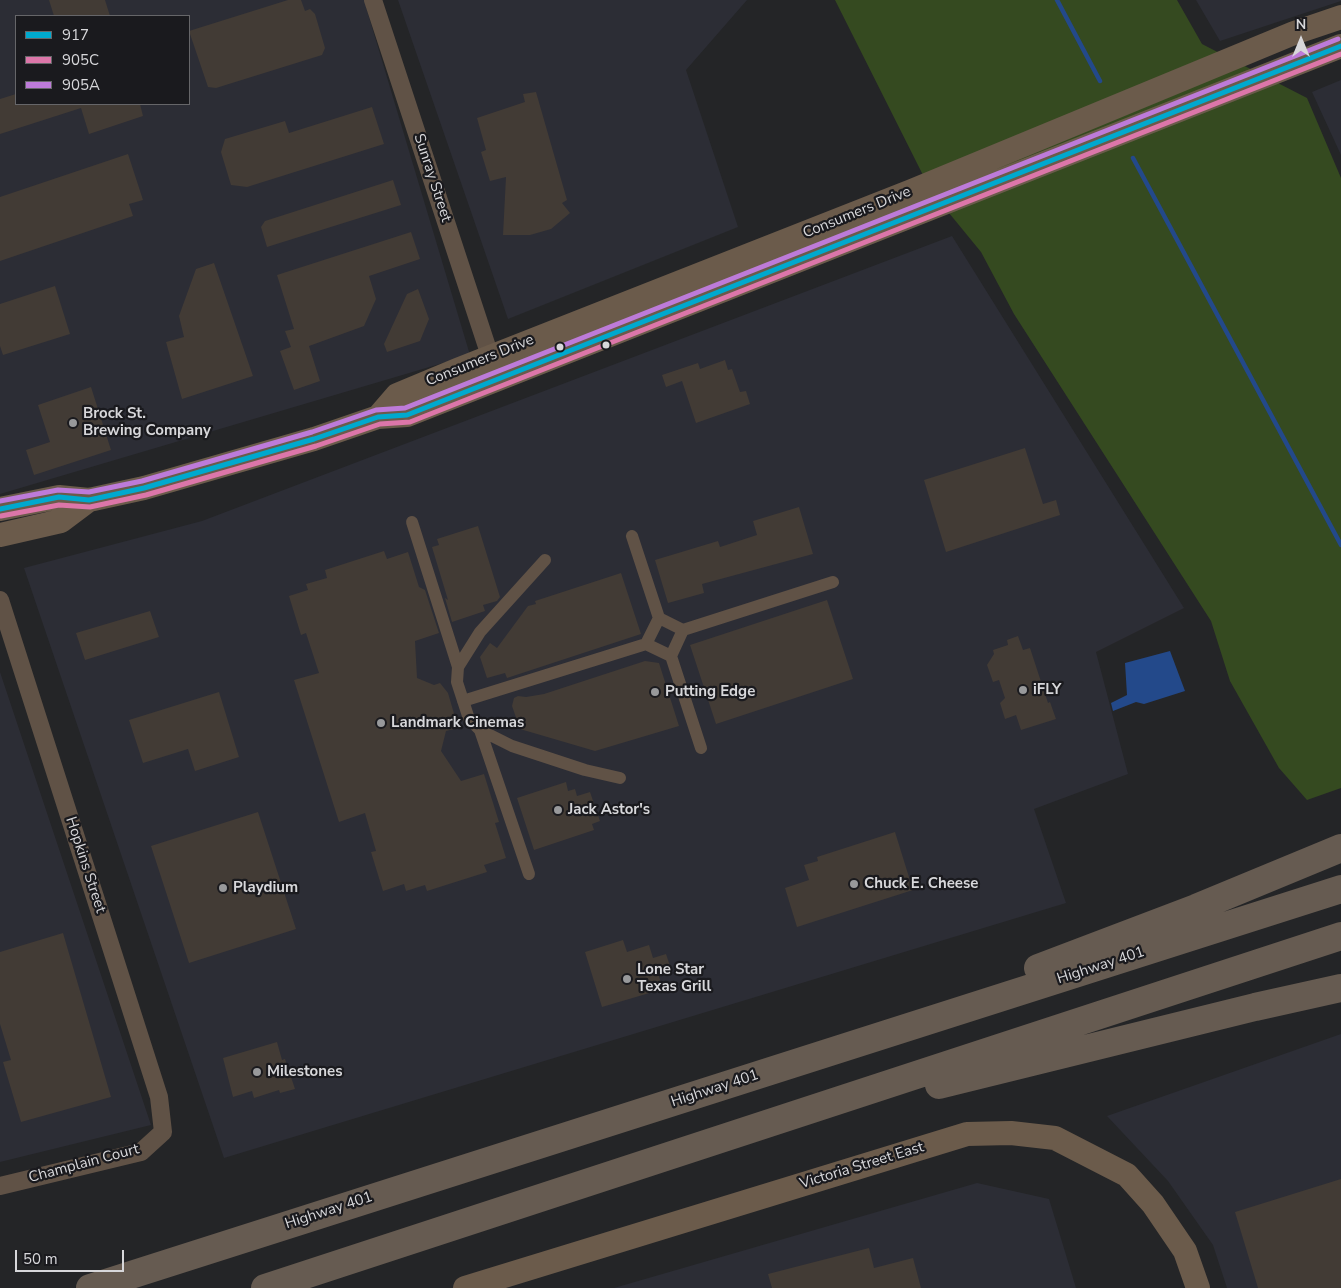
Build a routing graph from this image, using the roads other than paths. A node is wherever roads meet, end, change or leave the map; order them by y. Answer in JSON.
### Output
{"nodes":[{"id":1,"x":373,"y":0,"type":"edge"},
{"id":2,"x":1341,"y":17,"type":"edge"},
{"id":3,"x":1341,"y":46,"type":"edge"},
{"id":4,"x":490,"y":356,"type":"junction"},
{"id":5,"x":498,"y":380,"type":"junction"},
{"id":6,"x":378,"y":416,"type":"junction"},
{"id":7,"x":89,"y":500,"type":"junction"},
{"id":8,"x":0,"y":509,"type":"edge"},
{"id":9,"x":412,"y":522,"type":"dead end"},
{"id":10,"x":0,"y":535,"type":"edge"},
{"id":11,"x":632,"y":536,"type":"dead end"},
{"id":12,"x":545,"y":560,"type":"dead end"},
{"id":13,"x":833,"y":582,"type":"dead end"},
{"id":14,"x":0,"y":600,"type":"edge"},
{"id":15,"x":658,"y":618,"type":"junction"},
{"id":16,"x":683,"y":630,"type":"junction"},
{"id":17,"x":646,"y":644,"type":"junction"},
{"id":18,"x":671,"y":656,"type":"junction"},
{"id":19,"x":458,"y":667,"type":"junction"},
{"id":20,"x":463,"y":701,"type":"junction"},
{"id":21,"x":480,"y":730,"type":"junction"},
{"id":22,"x":701,"y":748,"type":"dead end"},
{"id":23,"x":620,"y":778,"type":"dead end"},
{"id":24,"x":1341,"y":848,"type":"edge"},
{"id":25,"x":529,"y":874,"type":"dead end"},
{"id":26,"x":1341,"y":890,"type":"edge"},
{"id":27,"x":1341,"y":936,"type":"edge"},
{"id":28,"x":1341,"y":988,"type":"edge"},
{"id":29,"x":804,"y":1061,"type":"junction"},
{"id":30,"x":163,"y":1132,"type":"joint"},
{"id":31,"x":736,"y":1135,"type":"junction"},
{"id":32,"x":0,"y":1186,"type":"edge"},
{"id":33,"x":90,"y":1288,"type":"edge"},
{"id":34,"x":265,"y":1288,"type":"edge"},
{"id":35,"x":465,"y":1288,"type":"edge"},
{"id":36,"x":1198,"y":1288,"type":"edge"}],
"edges":[{"from":1,"to":4,"type":"street","name":"Sunray Street"},
{"from":2,"to":4,"type":"main road","name":"Consumers Drive"},
{"from":3,"to":5,"type":"main road","name":"Consumers Drive"},
{"from":4,"to":5,"type":"street","name":"Sunray Street"},
{"from":4,"to":6,"type":"main road","name":"Consumers Drive"},
{"from":5,"to":6,"type":"main road","name":"Consumers Drive"},
{"from":6,"to":7,"type":"main road","name":"Consumers Drive"},
{"from":7,"to":8,"type":"main road","name":"Consumers Drive"},
{"from":7,"to":10,"type":"main road","name":"Consumers Drive"},
{"from":9,"to":19,"type":"street"},
{"from":11,"to":15,"type":"street"},
{"from":12,"to":19,"type":"street"},
{"from":13,"to":16,"type":"street"},
{"from":14,"to":30,"type":"street","name":"Hopkins Street"},
{"from":15,"to":16,"type":"street"},
{"from":15,"to":17,"type":"street"},
{"from":16,"to":18,"type":"street"},
{"from":17,"to":18,"type":"street"},
{"from":17,"to":20,"type":"street"},
{"from":18,"to":22,"type":"street"},
{"from":19,"to":20,"type":"street"},
{"from":20,"to":21,"type":"street"},
{"from":21,"to":23,"type":"street"},
{"from":21,"to":25,"type":"street"},
{"from":24,"to":29,"type":"highway"},
{"from":26,"to":29,"type":"highway","name":"Highway 401"},
{"from":27,"to":31,"type":"highway"},
{"from":28,"to":31,"type":"highway"},
{"from":29,"to":33,"type":"highway","name":"Highway 401"},
{"from":30,"to":32,"type":"street","name":"Champlain Court"},
{"from":31,"to":34,"type":"highway"},
{"from":35,"to":36,"type":"main road","name":"Victoria Street East"}]}
